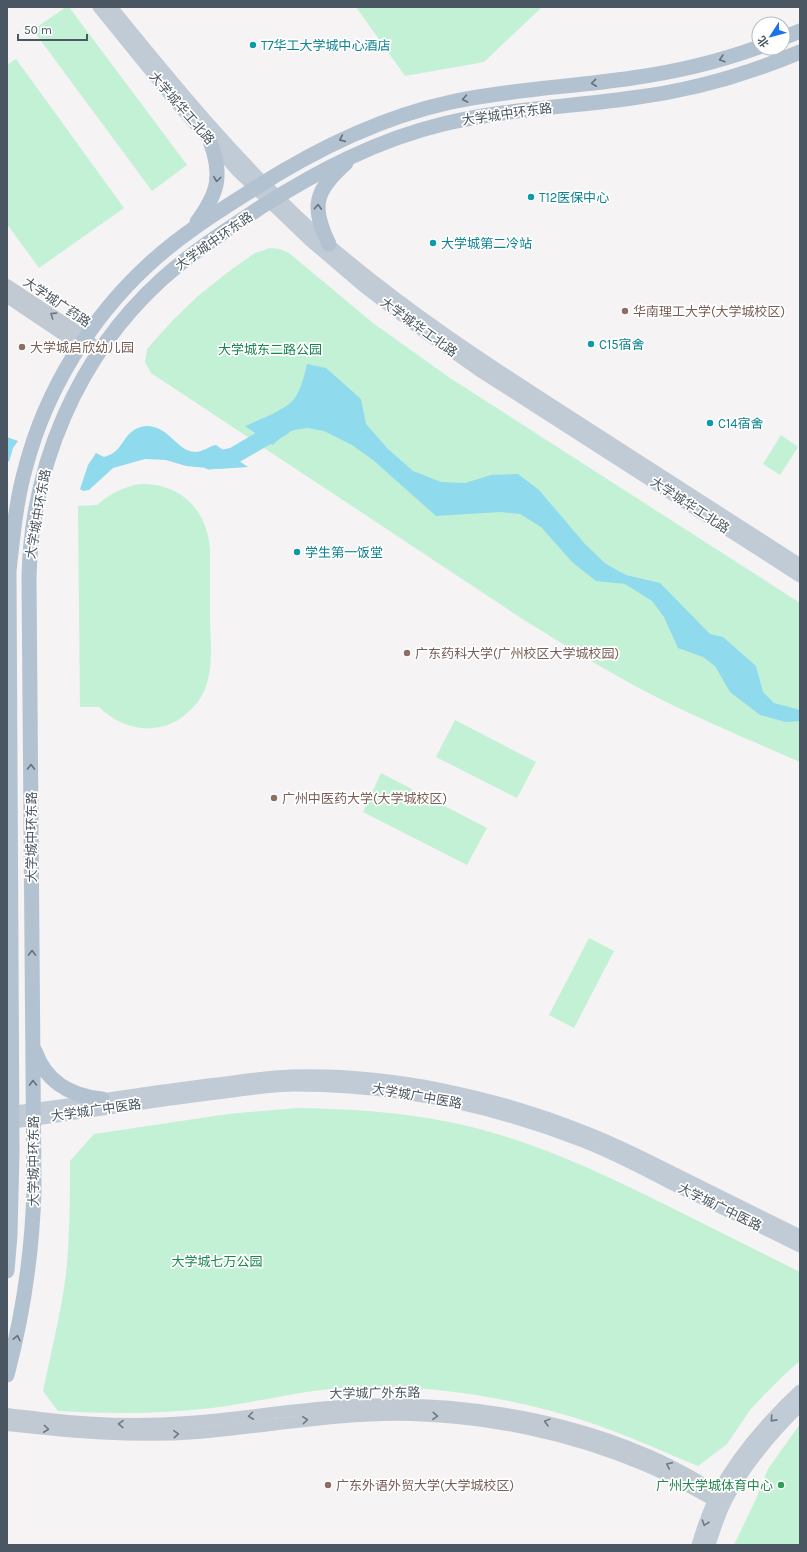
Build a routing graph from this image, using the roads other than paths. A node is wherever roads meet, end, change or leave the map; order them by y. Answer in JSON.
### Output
{"nodes":[{"id":1,"x":99,"y":7,"type":"edge"},
{"id":2,"x":111,"y":7,"type":"edge"},
{"id":3,"x":751,"y":49,"type":"edge"},
{"id":4,"x":800,"y":52,"type":"edge"},
{"id":5,"x":210,"y":142,"type":"junction"},
{"id":6,"x":356,"y":155,"type":"junction"},
{"id":7,"x":259,"y":185,"type":"junction"},
{"id":8,"x":273,"y":200,"type":"junction"},
{"id":9,"x":192,"y":230,"type":"junction"},
{"id":10,"x":329,"y":244,"type":"junction"},
{"id":11,"x":7,"y":285,"type":"edge"},
{"id":12,"x":7,"y":297,"type":"edge"},
{"id":13,"x":83,"y":341,"type":"junction"},
{"id":14,"x":99,"y":352,"type":"junction"},
{"id":15,"x":800,"y":565,"type":"edge"},
{"id":16,"x":800,"y":576,"type":"edge"},
{"id":17,"x":32,"y":1041,"type":"junction"},
{"id":18,"x":102,"y":1099,"type":"junction"},
{"id":19,"x":34,"y":1114,"type":"junction"},
{"id":20,"x":9,"y":1118,"type":"edge"},
{"id":21,"x":9,"y":1184,"type":"edge"},
{"id":22,"x":800,"y":1236,"type":"edge"},
{"id":23,"x":800,"y":1246,"type":"edge"},
{"id":24,"x":7,"y":1271,"type":"edge"},
{"id":25,"x":7,"y":1376,"type":"edge"},
{"id":26,"x":800,"y":1391,"type":"edge"},
{"id":27,"x":800,"y":1405,"type":"edge"},
{"id":28,"x":7,"y":1414,"type":"edge"},
{"id":29,"x":7,"y":1425,"type":"edge"},
{"id":30,"x":721,"y":1500,"type":"junction"},
{"id":31,"x":698,"y":1545,"type":"edge"},
{"id":32,"x":709,"y":1545,"type":"edge"}],
"edges":[{"from":1,"to":5,"type":"main road","name":"大学城华工北路"},
{"from":2,"to":7,"type":"main road","name":"大学城华工北路"},
{"from":3,"to":7,"type":"main road","name":"大学城中环东路","one_way":true},
{"from":4,"to":6,"type":"main road","name":"大学城中环东路"},
{"from":5,"to":7,"type":"main road","name":"大学城华工北路"},
{"from":5,"to":9,"type":"main road","one_way":true},
{"from":6,"to":8,"type":"main road","name":"大学城中环东路"},
{"from":10,"to":6,"type":"main road","one_way":true},
{"from":7,"to":8,"type":"main road","name":"大学城华工北路"},
{"from":7,"to":9,"type":"main road","name":"大学城中环东路"},
{"from":8,"to":10,"type":"main road","name":"大学城华工北路"},
{"from":8,"to":14,"type":"main road","name":"大学城中环东路"},
{"from":8,"to":16,"type":"main road","name":"大学城华工北路"},
{"from":9,"to":13,"type":"main road","name":"大学城中环东路"},
{"from":10,"to":15,"type":"main road","name":"大学城华工北路"},
{"from":13,"to":11,"type":"street","name":"大学城广药路","one_way":true},
{"from":12,"to":13,"type":"street","name":"大学城广药路"},
{"from":13,"to":14,"type":"street","name":"大学城广药路"},
{"from":13,"to":20,"type":"main road","name":"大学城中环东路"},
{"from":17,"to":14,"type":"main road","name":"大学城中环东路","one_way":true},
{"from":17,"to":18,"type":"main road"},
{"from":19,"to":17,"type":"main road","name":"大学城中环东路","one_way":true},
{"from":18,"to":19,"type":"main road","name":"大学城广中医路"},
{"from":18,"to":22,"type":"main road","name":"大学城广中医路"},
{"from":19,"to":20,"type":"main road","name":"大学城广中医路"},
{"from":19,"to":23,"type":"main road","name":"大学城广中医路"},
{"from":25,"to":19,"type":"main road","name":"大学城中环东路","one_way":true},
{"from":20,"to":21,"type":"main road","name":"大学城中环东路"},
{"from":21,"to":24,"type":"main road","name":"大学城中环东路"},
{"from":26,"to":30,"type":"main road","one_way":true},
{"from":27,"to":30,"type":"main road"},
{"from":30,"to":28,"type":"street","name":"大学城广外东路","one_way":true},
{"from":29,"to":30,"type":"street","name":"大学城广外东路","one_way":true},
{"from":30,"to":31,"type":"main road","one_way":true},
{"from":30,"to":32,"type":"main road"}]}
